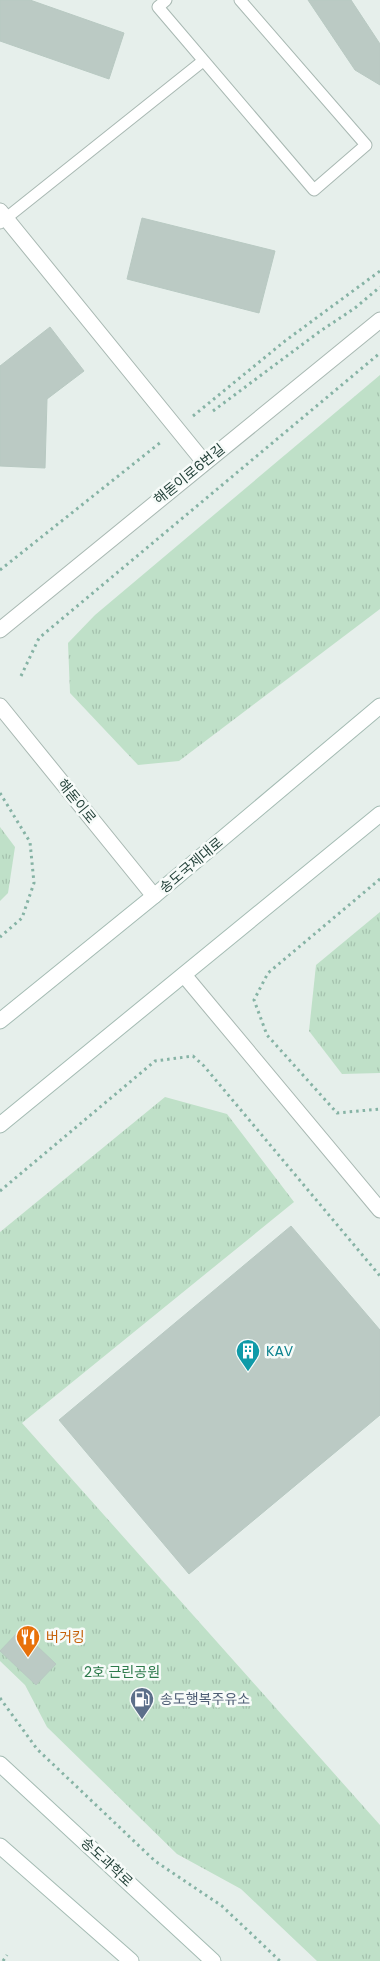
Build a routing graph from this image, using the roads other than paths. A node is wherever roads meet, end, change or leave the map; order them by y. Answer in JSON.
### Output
{"nodes":[{"id":1,"x":166,"y":0,"type":"edge"},
{"id":2,"x":240,"y":0,"type":"edge"},
{"id":3,"x":203,"y":62,"type":"junction"},
{"id":4,"x":2,"y":218,"type":"edge"},
{"id":5,"x":380,"y":320,"type":"edge"},
{"id":6,"x":204,"y":462,"type":"junction"},
{"id":7,"x":0,"y":630,"type":"edge"},
{"id":8,"x":0,"y":706,"type":"edge"},
{"id":9,"x":380,"y":706,"type":"edge"},
{"id":10,"x":380,"y":814,"type":"edge"},
{"id":11,"x":154,"y":896,"type":"junction"},
{"id":12,"x":184,"y":975,"type":"junction"},
{"id":13,"x":0,"y":1021,"type":"edge"},
{"id":14,"x":0,"y":1125,"type":"edge"},
{"id":15,"x":380,"y":1210,"type":"edge"},
{"id":16,"x":0,"y":1764,"type":"edge"},
{"id":17,"x":0,"y":1846,"type":"edge"},
{"id":18,"x":131,"y":1961,"type":"edge"},
{"id":19,"x":213,"y":1961,"type":"edge"}],
"edges":[{"from":1,"to":3,"type":"lane"},
{"from":2,"to":3,"type":"lane"},
{"from":3,"to":4,"type":"lane"},
{"from":4,"to":6,"type":"main road"},
{"from":5,"to":6,"type":"main road","name":"해돋이로6번길"},
{"from":6,"to":7,"type":"main road","name":"해돋이로6번길"},
{"from":8,"to":11,"type":"main road","name":"해돋이로"},
{"from":9,"to":11,"type":"main road","name":"송도국제대로"},
{"from":10,"to":12,"type":"main road"},
{"from":11,"to":13,"type":"main road","name":"송도국제대로"},
{"from":12,"to":14,"type":"main road"},
{"from":12,"to":15,"type":"main road"},
{"from":16,"to":19,"type":"main road","name":"송도과학로"},
{"from":17,"to":18,"type":"main road"}]}
